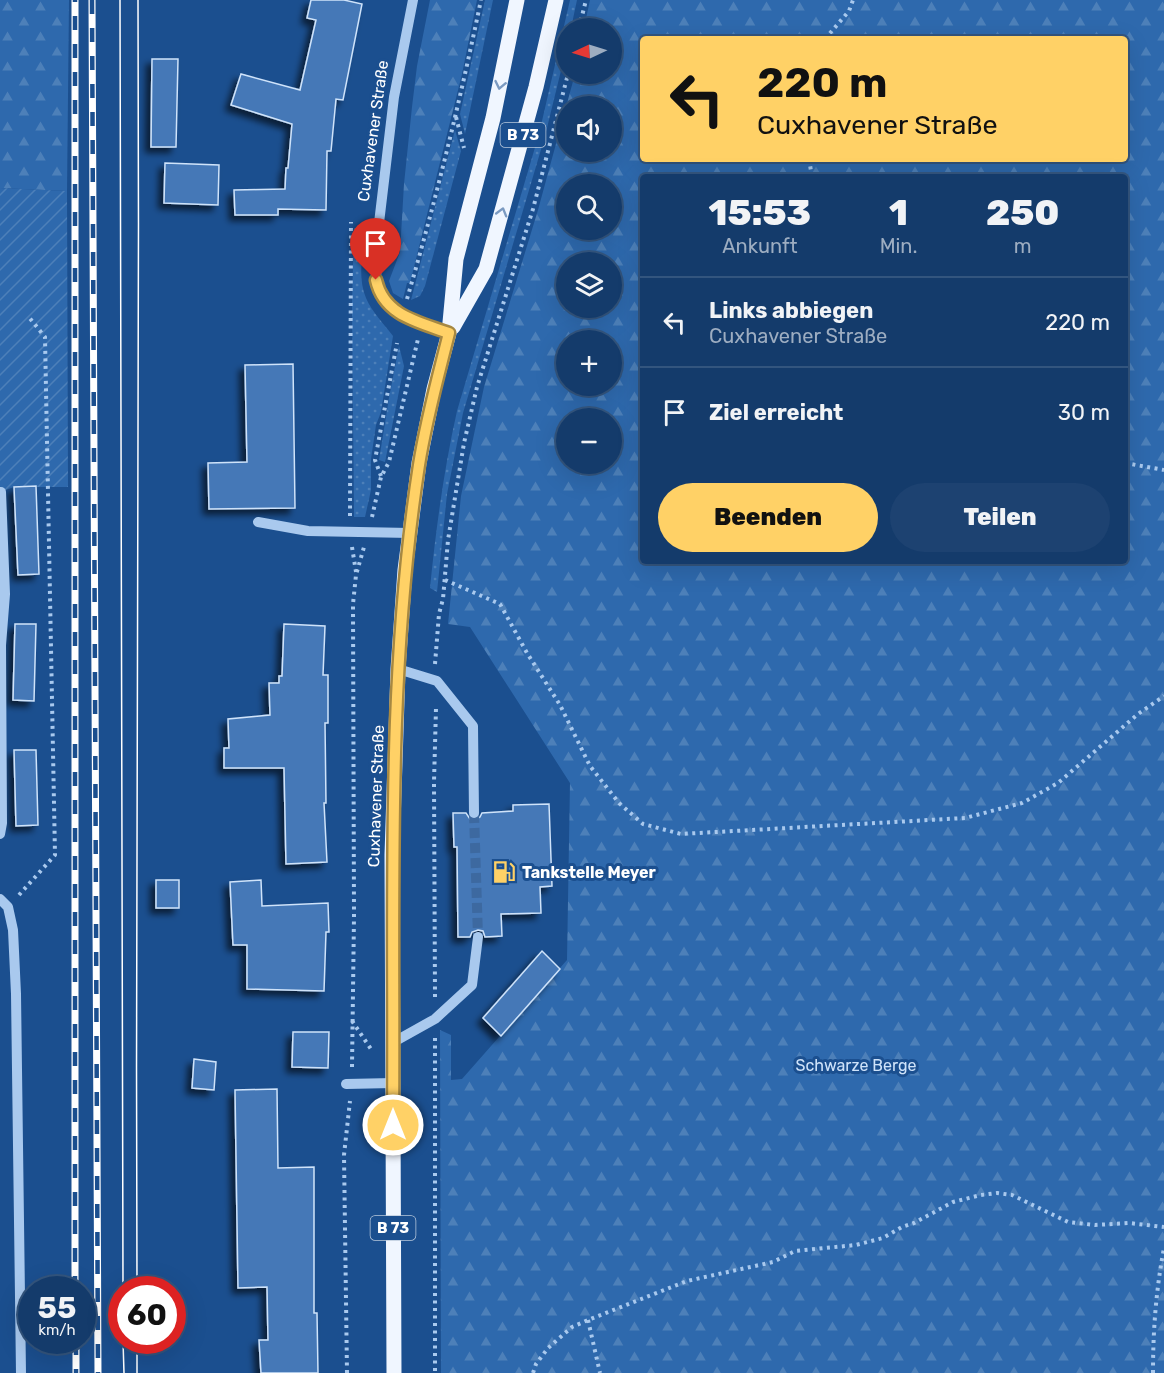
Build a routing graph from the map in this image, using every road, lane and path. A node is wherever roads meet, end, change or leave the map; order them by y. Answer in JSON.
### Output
{"nodes":[{"id":1,"x":413,"y":0,"type":"edge"},
{"id":2,"x":481,"y":0,"type":"edge"},
{"id":3,"x":517,"y":0,"type":"edge"},
{"id":4,"x":556,"y":0,"type":"edge"},
{"id":5,"x":586,"y":0,"type":"edge"},
{"id":6,"x":853,"y":0,"type":"edge"},
{"id":7,"x":582,"y":18,"type":"edge"},
{"id":8,"x":828,"y":36,"type":"edge"},
{"id":9,"x":351,"y":222,"type":"dead end"},
{"id":10,"x":407,"y":301,"type":"dead end"},
{"id":11,"x":28,"y":316,"type":"dead end"},
{"id":12,"x":449,"y":333,"type":"junction"},
{"id":13,"x":397,"y":343,"type":"dead end"},
{"id":14,"x":409,"y":375,"type":"dead end"},
{"id":15,"x":1128,"y":464,"type":"edge"},
{"id":16,"x":1164,"y":470,"type":"edge"},
{"id":17,"x":381,"y":477,"type":"junction"},
{"id":18,"x":1,"y":492,"type":"edge"},
{"id":19,"x":258,"y":522,"type":"dead end"},
{"id":20,"x":350,"y":532,"type":"junction"},
{"id":21,"x":369,"y":532,"type":"junction"},
{"id":22,"x":410,"y":533,"type":"junction"},
{"id":23,"x":356,"y":575,"type":"junction"},
{"id":24,"x":445,"y":580,"type":"dead end"},
{"id":25,"x":398,"y":669,"type":"junction"},
{"id":26,"x":1164,"y":696,"type":"edge"},
{"id":27,"x":474,"y":813,"type":"tunnel mouth"},
{"id":28,"x":0,"y":834,"type":"edge"},
{"id":29,"x":4,"y":903,"type":"edge"},
{"id":30,"x":478,"y":937,"type":"tunnel mouth"},
{"id":31,"x":392,"y":1043,"type":"junction"},
{"id":32,"x":393,"y":1083,"type":"junction"},
{"id":33,"x":349,"y":1084,"type":"junction"},
{"id":34,"x":1164,"y":1227,"type":"edge"},
{"id":35,"x":1164,"y":1248,"type":"edge"},
{"id":36,"x":588,"y":1320,"type":"junction"},
{"id":37,"x":21,"y":1373,"type":"edge"},
{"id":38,"x":347,"y":1373,"type":"edge"},
{"id":39,"x":393,"y":1373,"type":"edge"},
{"id":40,"x":533,"y":1373,"type":"edge"},
{"id":41,"x":600,"y":1373,"type":"edge"},
{"id":42,"x":1153,"y":1373,"type":"edge"}],
"edges":[{"from":1,"to":12,"type":"street","name":"Cuxhavener Straße"},
{"from":2,"to":10,"type":"path"},
{"from":3,"to":12,"type":"main road","name":"Cuxhavener Straße","number":"B 73","one_way":true},
{"from":12,"to":4,"type":"main road","name":"Cuxhavener Straße","number":"B 73","one_way":true},
{"from":5,"to":7,"type":"path"},
{"from":6,"to":8,"type":"path"},
{"from":9,"to":20,"type":"path"},
{"from":11,"to":29,"type":"path"},
{"from":12,"to":22,"type":"main road","name":"Cuxhavener Straße","number":"B 73"},
{"from":13,"to":17,"type":"path"},
{"from":14,"to":17,"type":"path"},
{"from":15,"to":16,"type":"path"},
{"from":17,"to":21,"type":"path"},
{"from":18,"to":28,"type":"street"},
{"from":19,"to":20,"type":"street"},
{"from":20,"to":21,"type":"street"},
{"from":20,"to":23,"type":"path"},
{"from":21,"to":22,"type":"street"},
{"from":21,"to":23,"type":"path"},
{"from":22,"to":25,"type":"main road","name":"Cuxhavener Straße","number":"B 73"},
{"from":23,"to":33,"type":"path"},
{"from":24,"to":26,"type":"path"},
{"from":25,"to":27,"type":"street"},
{"from":25,"to":31,"type":"main road","name":"Cuxhavener Straße","number":"B 73"},
{"from":29,"to":37,"type":"street"},
{"from":30,"to":31,"type":"street"},
{"from":31,"to":32,"type":"main road","name":"Cuxhavener Straße","number":"B 73"},
{"from":32,"to":33,"type":"street"},
{"from":32,"to":39,"type":"main road","name":"Cuxhavener Straße","number":"B 73"},
{"from":33,"to":38,"type":"path"},
{"from":34,"to":36,"type":"path"},
{"from":35,"to":42,"type":"path"},
{"from":36,"to":40,"type":"path"},
{"from":36,"to":41,"type":"path"}]}
